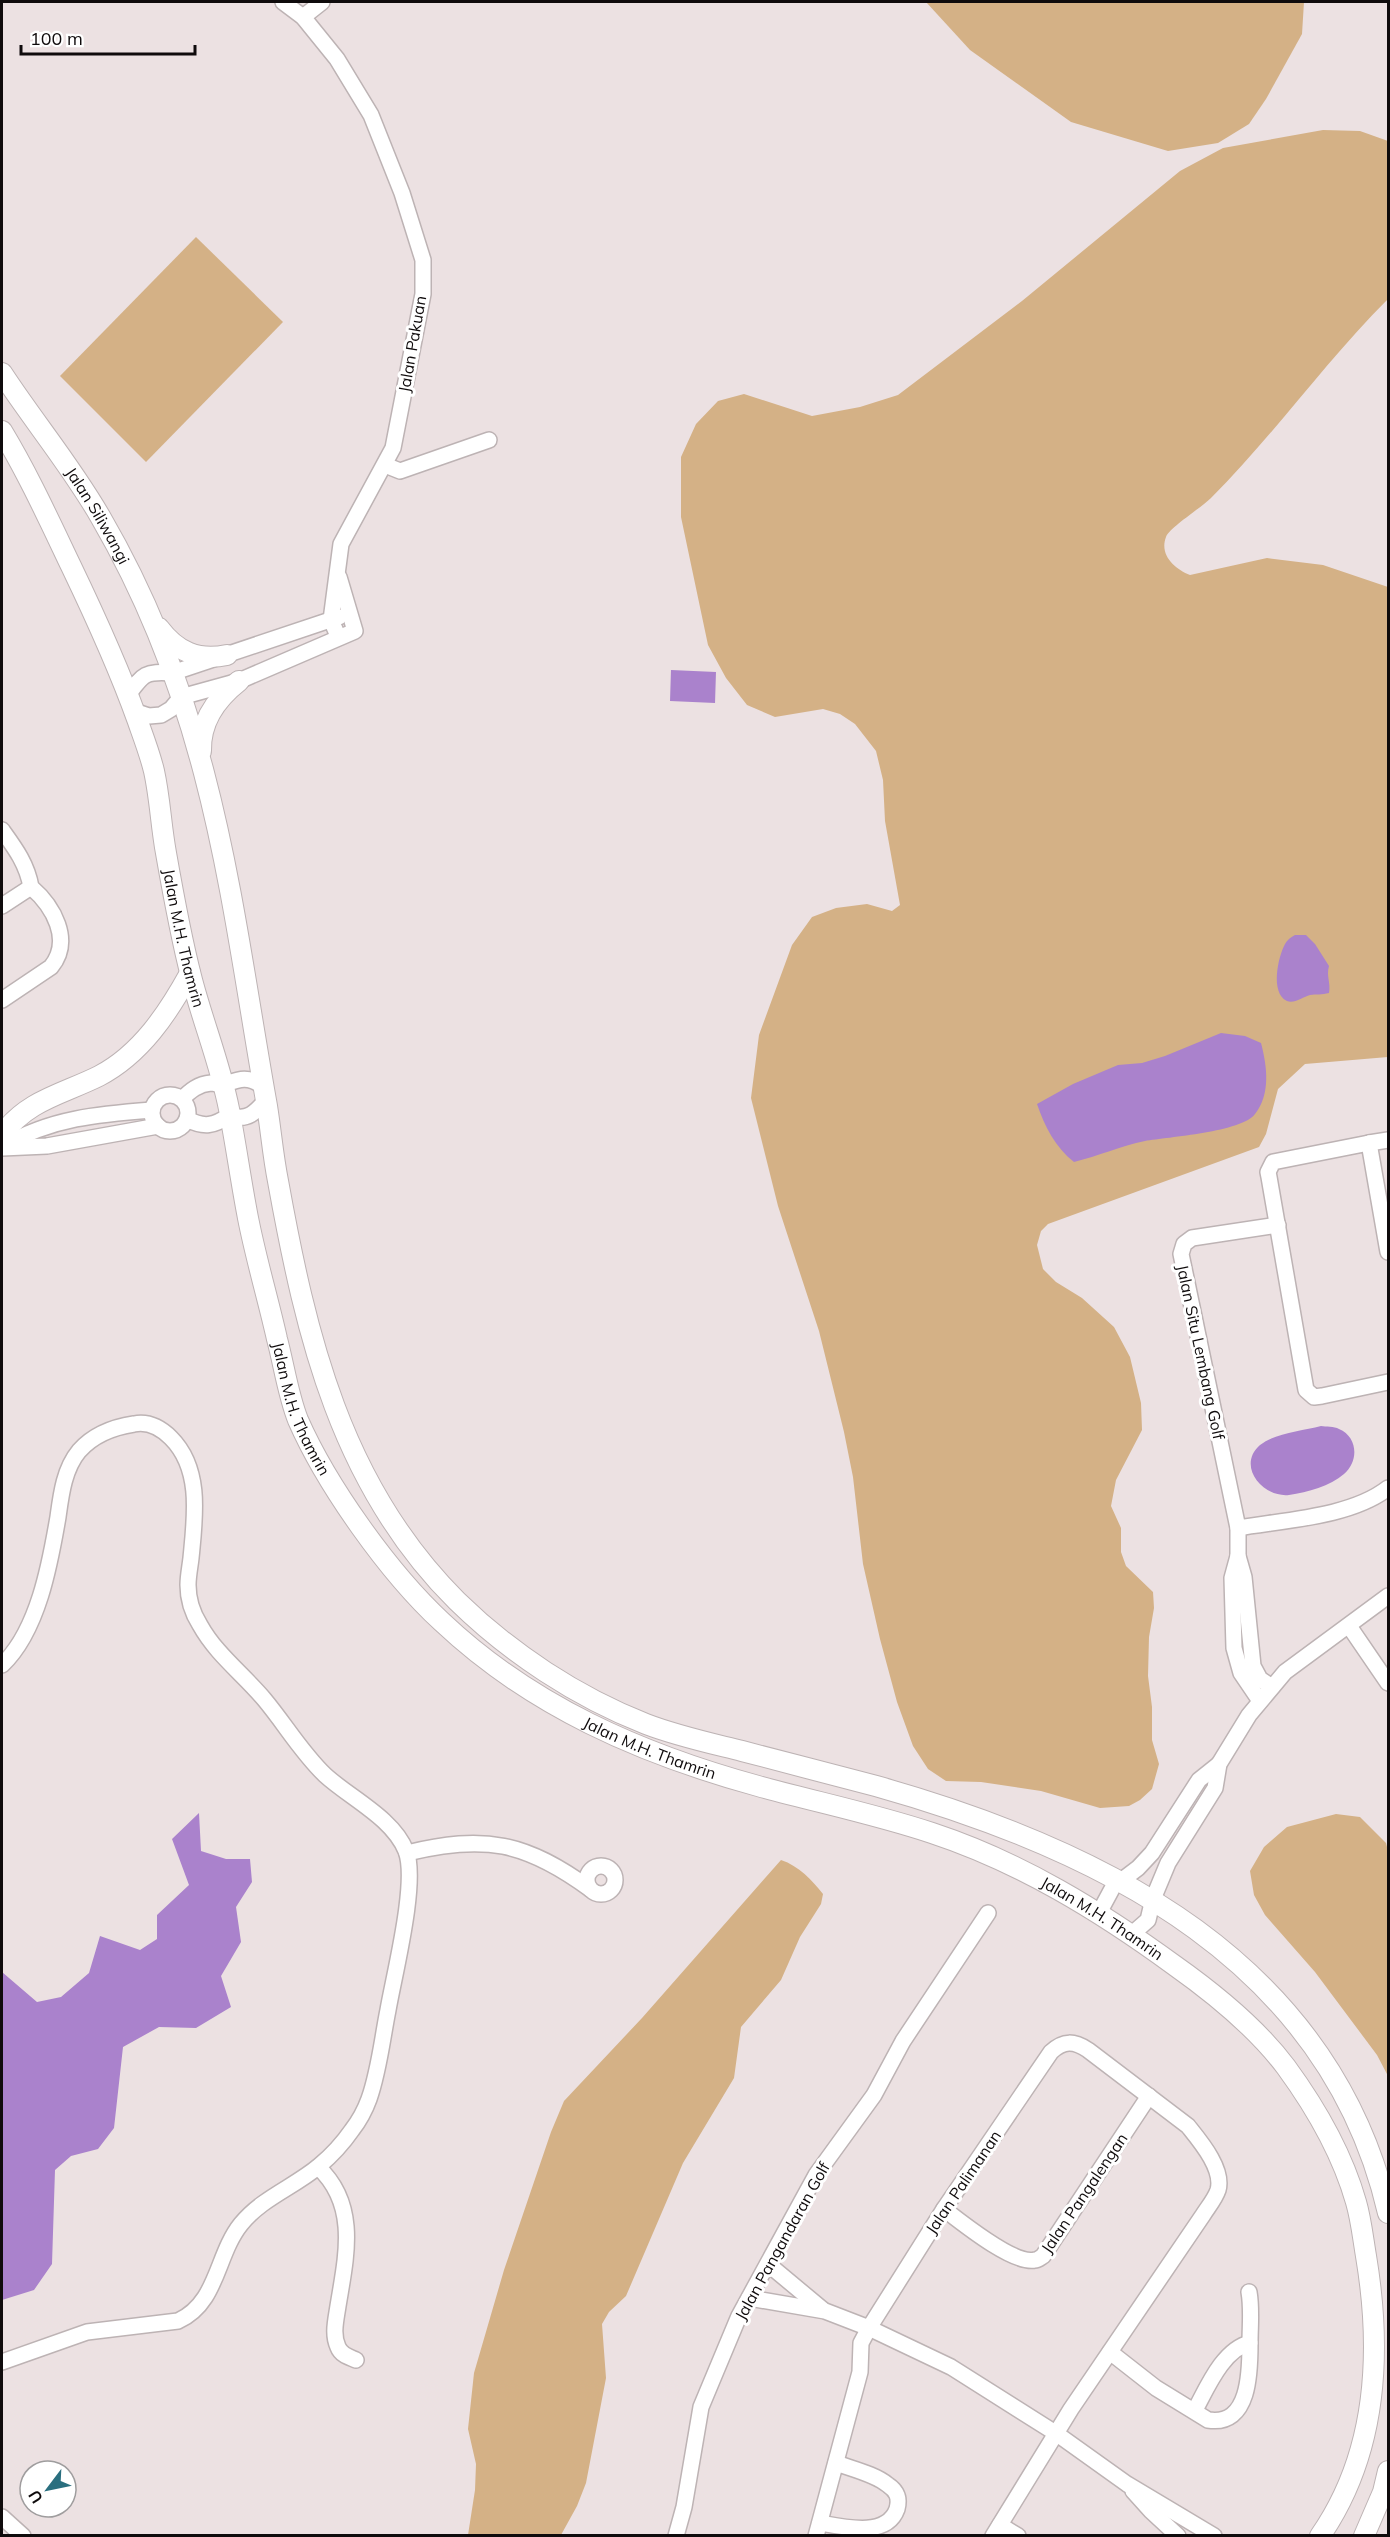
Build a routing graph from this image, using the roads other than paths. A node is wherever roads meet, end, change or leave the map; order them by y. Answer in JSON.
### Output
{"nodes":[{"id":1,"x":283,"y":2,"type":"edge"},
{"id":2,"x":322,"y":2,"type":"edge"},
{"id":3,"x":303,"y":17,"type":"junction"},
{"id":4,"x":2,"y":373,"type":"edge"},
{"id":5,"x":2,"y":431,"type":"edge"},
{"id":6,"x":489,"y":440,"type":"dead end"},
{"id":7,"x":385,"y":465,"type":"junction"},
{"id":8,"x":337,"y":568,"type":"junction"},
{"id":9,"x":348,"y":613,"type":"junction"},
{"id":10,"x":152,"y":619,"type":"junction"},
{"id":11,"x":331,"y":620,"type":"junction"},
{"id":12,"x":338,"y":636,"type":"junction"},
{"id":13,"x":227,"y":655,"type":"junction"},
{"id":14,"x":172,"y":673,"type":"junction"},
{"id":15,"x":239,"y":681,"type":"junction"},
{"id":16,"x":181,"y":697,"type":"junction"},
{"id":17,"x":131,"y":703,"type":"junction"},
{"id":18,"x":203,"y":768,"type":"junction"},
{"id":19,"x":2,"y":830,"type":"edge"},
{"id":20,"x":31,"y":887,"type":"junction"},
{"id":21,"x":2,"y":906,"type":"edge"},
{"id":22,"x":190,"y":973,"type":"junction"},
{"id":23,"x":2,"y":1000,"type":"edge"},
{"id":24,"x":224,"y":1085,"type":"junction"},
{"id":25,"x":264,"y":1093,"type":"junction"},
{"id":26,"x":182,"y":1100,"type":"junction"},
{"id":27,"x":152,"y":1110,"type":"junction"},
{"id":28,"x":105,"y":1113,"type":"junction"},
{"id":29,"x":230,"y":1115,"type":"junction"},
{"id":30,"x":187,"y":1119,"type":"junction"},
{"id":31,"x":158,"y":1125,"type":"junction"},
{"id":32,"x":2,"y":1135,"type":"edge"},
{"id":33,"x":109,"y":1135,"type":"junction"},
{"id":34,"x":1389,"y":1140,"type":"edge"},
{"id":35,"x":1369,"y":1143,"type":"junction"},
{"id":36,"x":1278,"y":1225,"type":"junction"},
{"id":37,"x":1389,"y":1252,"type":"edge"},
{"id":38,"x":1389,"y":1382,"type":"edge"},
{"id":39,"x":1389,"y":1488,"type":"edge"},
{"id":40,"x":1238,"y":1528,"type":"junction"},
{"id":41,"x":1238,"y":1556,"type":"junction"},
{"id":42,"x":1389,"y":1596,"type":"edge"},
{"id":43,"x":1349,"y":1626,"type":"junction"},
{"id":44,"x":1234,"y":1627,"type":"junction"},
{"id":45,"x":1250,"y":1628,"type":"junction"},
{"id":46,"x":2,"y":1665,"type":"edge"},
{"id":47,"x":1389,"y":1683,"type":"edge"},
{"id":48,"x":1272,"y":1687,"type":"junction"},
{"id":49,"x":1260,"y":1701,"type":"junction"},
{"id":50,"x":1219,"y":1764,"type":"junction"},
{"id":51,"x":407,"y":1853,"type":"junction"},
{"id":52,"x":1121,"y":1881,"type":"junction"},
{"id":53,"x":590,"y":1889,"type":"dead end"},
{"id":54,"x":1153,"y":1899,"type":"junction"},
{"id":55,"x":988,"y":1913,"type":"dead end"},
{"id":56,"x":1099,"y":1913,"type":"junction"},
{"id":57,"x":1132,"y":1934,"type":"junction"},
{"id":58,"x":1149,"y":2096,"type":"junction"},
{"id":59,"x":318,"y":2167,"type":"junction"},
{"id":60,"x":944,"y":2209,"type":"junction"},
{"id":61,"x":1389,"y":2213,"type":"edge"},
{"id":62,"x":768,"y":2264,"type":"junction"},
{"id":63,"x":1249,"y":2292,"type":"dead end"},
{"id":64,"x":749,"y":2298,"type":"junction"},
{"id":65,"x":825,"y":2311,"type":"junction"},
{"id":66,"x":869,"y":2328,"type":"junction"},
{"id":67,"x":1250,"y":2343,"type":"junction"},
{"id":68,"x":1110,"y":2352,"type":"junction"},
{"id":69,"x":356,"y":2360,"type":"dead end"},
{"id":70,"x":2,"y":2362,"type":"edge"},
{"id":71,"x":1195,"y":2410,"type":"junction"},
{"id":72,"x":1057,"y":2434,"type":"junction"},
{"id":73,"x":836,"y":2463,"type":"junction"},
{"id":74,"x":1389,"y":2471,"type":"edge"},
{"id":75,"x":1127,"y":2484,"type":"junction"},
{"id":76,"x":2,"y":2517,"type":"edge"},
{"id":77,"x":818,"y":2529,"type":"edge"},
{"id":78,"x":997,"y":2530,"type":"edge"},
{"id":79,"x":1320,"y":2533,"type":"edge"},
{"id":80,"x":23,"y":2535,"type":"edge"},
{"id":81,"x":676,"y":2535,"type":"edge"},
{"id":82,"x":1018,"y":2535,"type":"edge"},
{"id":83,"x":1178,"y":2535,"type":"edge"},
{"id":84,"x":1214,"y":2535,"type":"edge"},
{"id":85,"x":1364,"y":2535,"type":"edge"}],
"edges":[{"from":1,"to":3,"type":"street","name":"Jalan Pakuan"},
{"from":2,"to":3,"type":"street"},
{"from":3,"to":7,"type":"street","name":"Jalan Pakuan"},
{"from":4,"to":10,"type":"main road","name":"Jalan Siliwangi"},
{"from":5,"to":17,"type":"main road"},
{"from":6,"to":7,"type":"street"},
{"from":7,"to":8,"type":"street","name":"Jalan Pakuan"},
{"from":8,"to":9,"type":"street"},
{"from":8,"to":11,"type":"street","name":"Jalan Pakuan"},
{"from":9,"to":11,"type":"street"},
{"from":9,"to":12,"type":"street"},
{"from":10,"to":13,"type":"main road"},
{"from":10,"to":14,"type":"main road","name":"Jalan Siliwangi"},
{"from":11,"to":12,"type":"street"},
{"from":11,"to":13,"type":"street"},
{"from":12,"to":15,"type":"street"},
{"from":13,"to":14,"type":"street"},
{"from":14,"to":16,"type":"main road"},
{"from":14,"to":17,"type":"street"},
{"from":15,"to":16,"type":"street"},
{"from":15,"to":18,"type":"main road"},
{"from":16,"to":17,"type":"street"},
{"from":16,"to":18,"type":"main road","name":"Jalan M.H. Thamrin"},
{"from":17,"to":22,"type":"main road","name":"Jalan M.H. Thamrin"},
{"from":18,"to":25,"type":"main road","name":"Jalan M.H. Thamrin"},
{"from":19,"to":20,"type":"street"},
{"from":20,"to":21,"type":"street"},
{"from":20,"to":23,"type":"street"},
{"from":22,"to":24,"type":"main road","name":"Jalan M.H. Thamrin"},
{"from":22,"to":32,"type":"main road"},
{"from":24,"to":25,"type":"street"},
{"from":24,"to":26,"type":"street"},
{"from":24,"to":29,"type":"main road","name":"Jalan M.H. Thamrin"},
{"from":25,"to":29,"type":"street"},
{"from":25,"to":52,"type":"main road","name":"Jalan M.H. Thamrin"},
{"from":26,"to":27,"type":"street"},
{"from":26,"to":30,"type":"street"},
{"from":27,"to":28,"type":"street"},
{"from":27,"to":31,"type":"street"},
{"from":28,"to":33,"type":"street"},
{"from":28,"to":33,"type":"street"},
{"from":29,"to":30,"type":"street"},
{"from":29,"to":56,"type":"main road","name":"Jalan M.H. Thamrin"},
{"from":30,"to":31,"type":"street"},
{"from":31,"to":33,"type":"street"},
{"from":34,"to":35,"type":"street"},
{"from":35,"to":36,"type":"street"},
{"from":35,"to":37,"type":"street"},
{"from":36,"to":38,"type":"street"},
{"from":36,"to":40,"type":"street","name":"Jalan Situ Lembang Golf"},
{"from":39,"to":40,"type":"street"},
{"from":40,"to":41,"type":"street","name":"Jalan Situ Lembang Golf"},
{"from":41,"to":44,"type":"street","name":"Jalan Situ Lembang Golf"},
{"from":41,"to":45,"type":"street","name":"Jalan Situ Lembang Golf"},
{"from":42,"to":43,"type":"street"},
{"from":43,"to":47,"type":"street"},
{"from":43,"to":48,"type":"street"},
{"from":44,"to":45,"type":"street"},
{"from":44,"to":49,"type":"street","name":"Jalan Situ Lembang Golf"},
{"from":45,"to":48,"type":"street","name":"Jalan Situ Lembang Golf"},
{"from":46,"to":51,"type":"street"},
{"from":48,"to":49,"type":"street"},
{"from":49,"to":50,"type":"street"},
{"from":50,"to":52,"type":"street"},
{"from":50,"to":54,"type":"street"},
{"from":51,"to":53,"type":"street"},
{"from":51,"to":59,"type":"street"},
{"from":52,"to":54,"type":"main road","name":"Jalan M.H. Thamrin"},
{"from":52,"to":56,"type":"street"},
{"from":54,"to":57,"type":"street"},
{"from":54,"to":61,"type":"main road","name":"Jalan M.H. Thamrin"},
{"from":55,"to":62,"type":"street","name":"Jalan Pangandaran Golf"},
{"from":56,"to":57,"type":"main road","name":"Jalan M.H. Thamrin"},
{"from":57,"to":79,"type":"main road","name":"Jalan M.H. Thamrin"},
{"from":58,"to":60,"type":"street","name":"Jalan Pangalengan"},
{"from":58,"to":60,"type":"street","name":"Jalan Palimanan"},
{"from":58,"to":68,"type":"street"},
{"from":59,"to":69,"type":"street"},
{"from":59,"to":70,"type":"street"},
{"from":60,"to":66,"type":"street","name":"Jalan Palimanan"},
{"from":62,"to":64,"type":"street","name":"Jalan Pangandaran Golf"},
{"from":62,"to":65,"type":"street"},
{"from":63,"to":67,"type":"street"},
{"from":64,"to":65,"type":"street"},
{"from":64,"to":81,"type":"street","name":"Jalan Pangandaran Golf"},
{"from":65,"to":66,"type":"street"},
{"from":66,"to":72,"type":"street"},
{"from":66,"to":73,"type":"street","name":"Jalan Palimanan"},
{"from":67,"to":71,"type":"street"},
{"from":67,"to":71,"type":"street"},
{"from":68,"to":71,"type":"street"},
{"from":68,"to":72,"type":"street"},
{"from":72,"to":75,"type":"street"},
{"from":72,"to":78,"type":"street"},
{"from":73,"to":77,"type":"street","name":"Jalan Palimanan"},
{"from":73,"to":77,"type":"street"},
{"from":74,"to":85,"type":"main road"},
{"from":75,"to":83,"type":"street"},
{"from":75,"to":84,"type":"street"},
{"from":76,"to":80,"type":"street"},
{"from":78,"to":82,"type":"street"}]}
